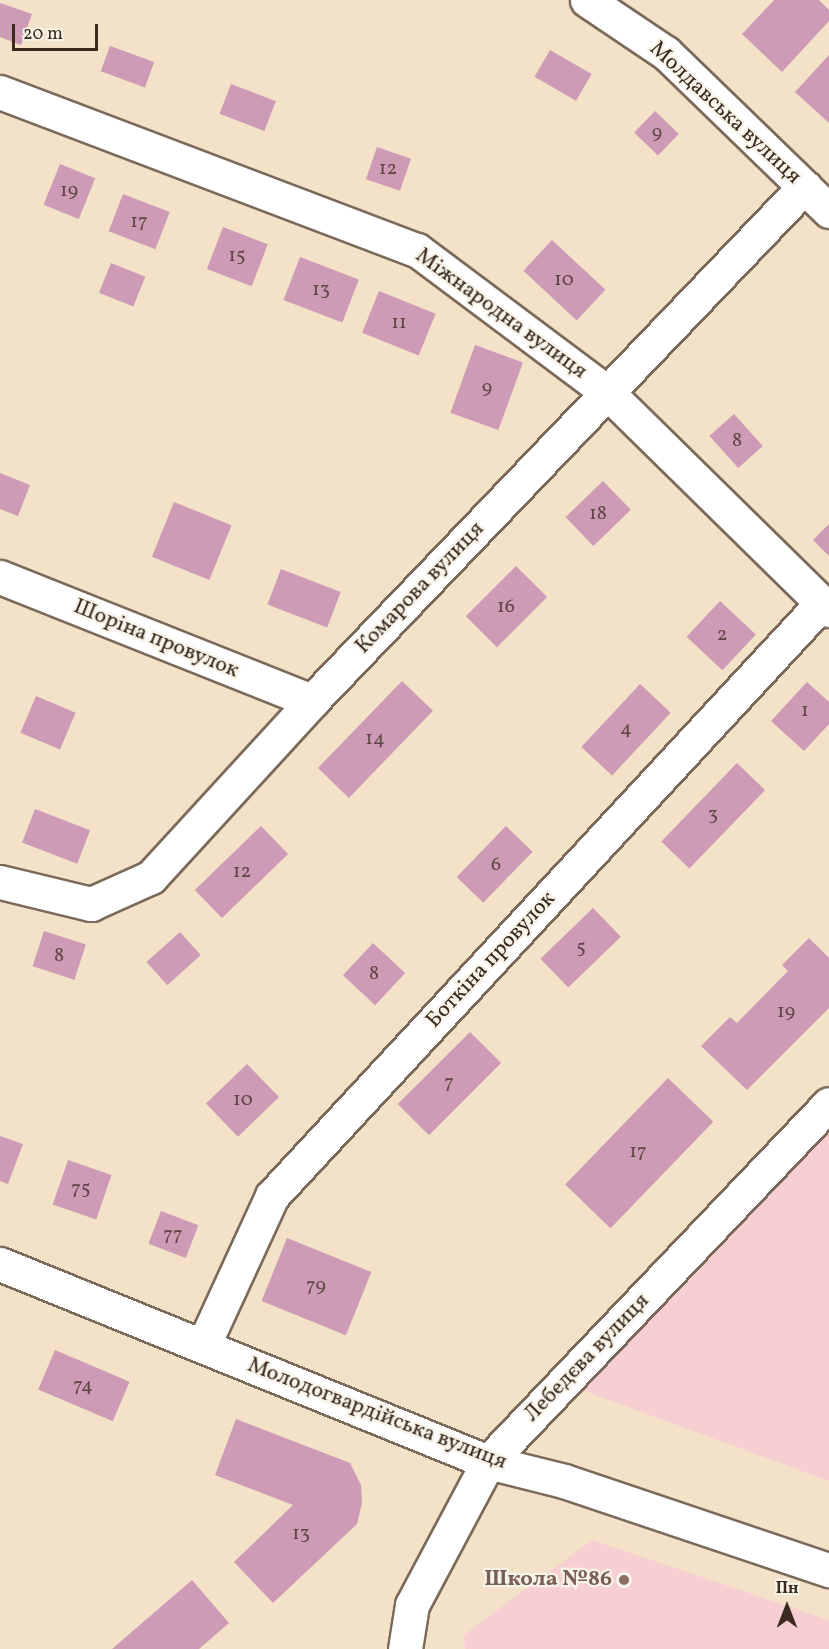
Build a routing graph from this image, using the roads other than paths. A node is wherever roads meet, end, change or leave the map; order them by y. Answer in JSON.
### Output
{"nodes":[{"id":1,"x":587,"y":0,"type":"edge"},
{"id":2,"x":1,"y":96,"type":"edge"},
{"id":3,"x":804,"y":187,"type":"junction"},
{"id":4,"x":829,"y":211,"type":"edge"},
{"id":5,"x":608,"y":392,"type":"junction"},
{"id":6,"x":0,"y":577,"type":"edge"},
{"id":7,"x":825,"y":607,"type":"edge"},
{"id":8,"x":312,"y":701,"type":"junction"},
{"id":9,"x":0,"y":882,"type":"edge"},
{"id":10,"x":829,"y":1104,"type":"edge"},
{"id":11,"x":0,"y":1264,"type":"edge"},
{"id":12,"x":203,"y":1346,"type":"junction"},
{"id":13,"x":488,"y":1462,"type":"junction"},
{"id":14,"x":829,"y":1570,"type":"edge"},
{"id":15,"x":405,"y":1649,"type":"edge"}],
"edges":[{"from":1,"to":3,"type":"street","name":"Молдавська вулиця"},
{"from":2,"to":5,"type":"street","name":"Міжнародна вулиця"},
{"from":3,"to":4,"type":"street","name":"Молдавська вулиця"},
{"from":3,"to":5,"type":"street","name":"Комарова вулиця"},
{"from":5,"to":7,"type":"street","name":"Міжнародна вулиця"},
{"from":5,"to":8,"type":"street","name":"Комарова вулиця"},
{"from":6,"to":8,"type":"street","name":"Шоріна провулок"},
{"from":7,"to":12,"type":"street","name":"Боткіна провулок"},
{"from":8,"to":9,"type":"street","name":"Комарова вулиця"},
{"from":10,"to":13,"type":"street","name":"Лебедєва вулиця"},
{"from":11,"to":12,"type":"street","name":"Молодогвардійська вулиця"},
{"from":12,"to":13,"type":"street","name":"Молодогвардійська вулиця"},
{"from":13,"to":14,"type":"street","name":"Молодогвардійська вулиця"},
{"from":13,"to":15,"type":"street","name":"Лебедєва вулиця"}]}
